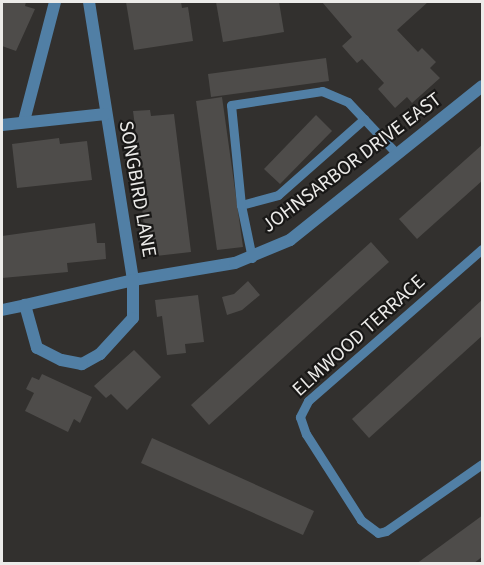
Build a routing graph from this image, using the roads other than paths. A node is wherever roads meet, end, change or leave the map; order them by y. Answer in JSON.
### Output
{"nodes":[{"id":1,"x":55,"y":2,"type":"edge"},
{"id":2,"x":89,"y":2,"type":"edge"},
{"id":3,"x":483,"y":86,"type":"edge"},
{"id":4,"x":105,"y":114,"type":"junction"},
{"id":5,"x":364,"y":119,"type":"junction"},
{"id":6,"x":24,"y":121,"type":"junction"},
{"id":7,"x":2,"y":125,"type":"edge"},
{"id":8,"x":397,"y":154,"type":"junction"},
{"id":9,"x":241,"y":205,"type":"junction"},
{"id":10,"x":483,"y":249,"type":"edge"},
{"id":11,"x":252,"y":258,"type":"junction"},
{"id":12,"x":133,"y":280,"type":"junction"},
{"id":13,"x":25,"y":305,"type":"junction"},
{"id":14,"x":2,"y":310,"type":"edge"},
{"id":15,"x":483,"y":464,"type":"edge"}],
"edges":[{"from":1,"to":6,"type":"street"},
{"from":2,"to":4,"type":"street"},
{"from":3,"to":8,"type":"street","name":"JOHNSARBOR DRIVE EAST"},
{"from":4,"to":6,"type":"street","name":"SONGBIRD LANE"},
{"from":4,"to":12,"type":"street","name":"SONGBIRD LANE"},
{"from":5,"to":8,"type":"lane"},
{"from":5,"to":9,"type":"lane"},
{"from":5,"to":9,"type":"lane"},
{"from":6,"to":7,"type":"street","name":"SONGBIRD LANE"},
{"from":8,"to":11,"type":"street","name":"JOHNSARBOR DRIVE EAST"},
{"from":9,"to":11,"type":"lane"},
{"from":10,"to":15,"type":"lane","name":"ELMWOOD TERRACE"},
{"from":11,"to":12,"type":"street","name":"JOHNSARBOR DRIVE EAST"},
{"from":12,"to":13,"type":"street","name":"SONGBIRD LANE"},
{"from":12,"to":13,"type":"street","name":"SONGBIRD LANE"},
{"from":13,"to":14,"type":"street","name":"SONGBIRD LANE"}]}
